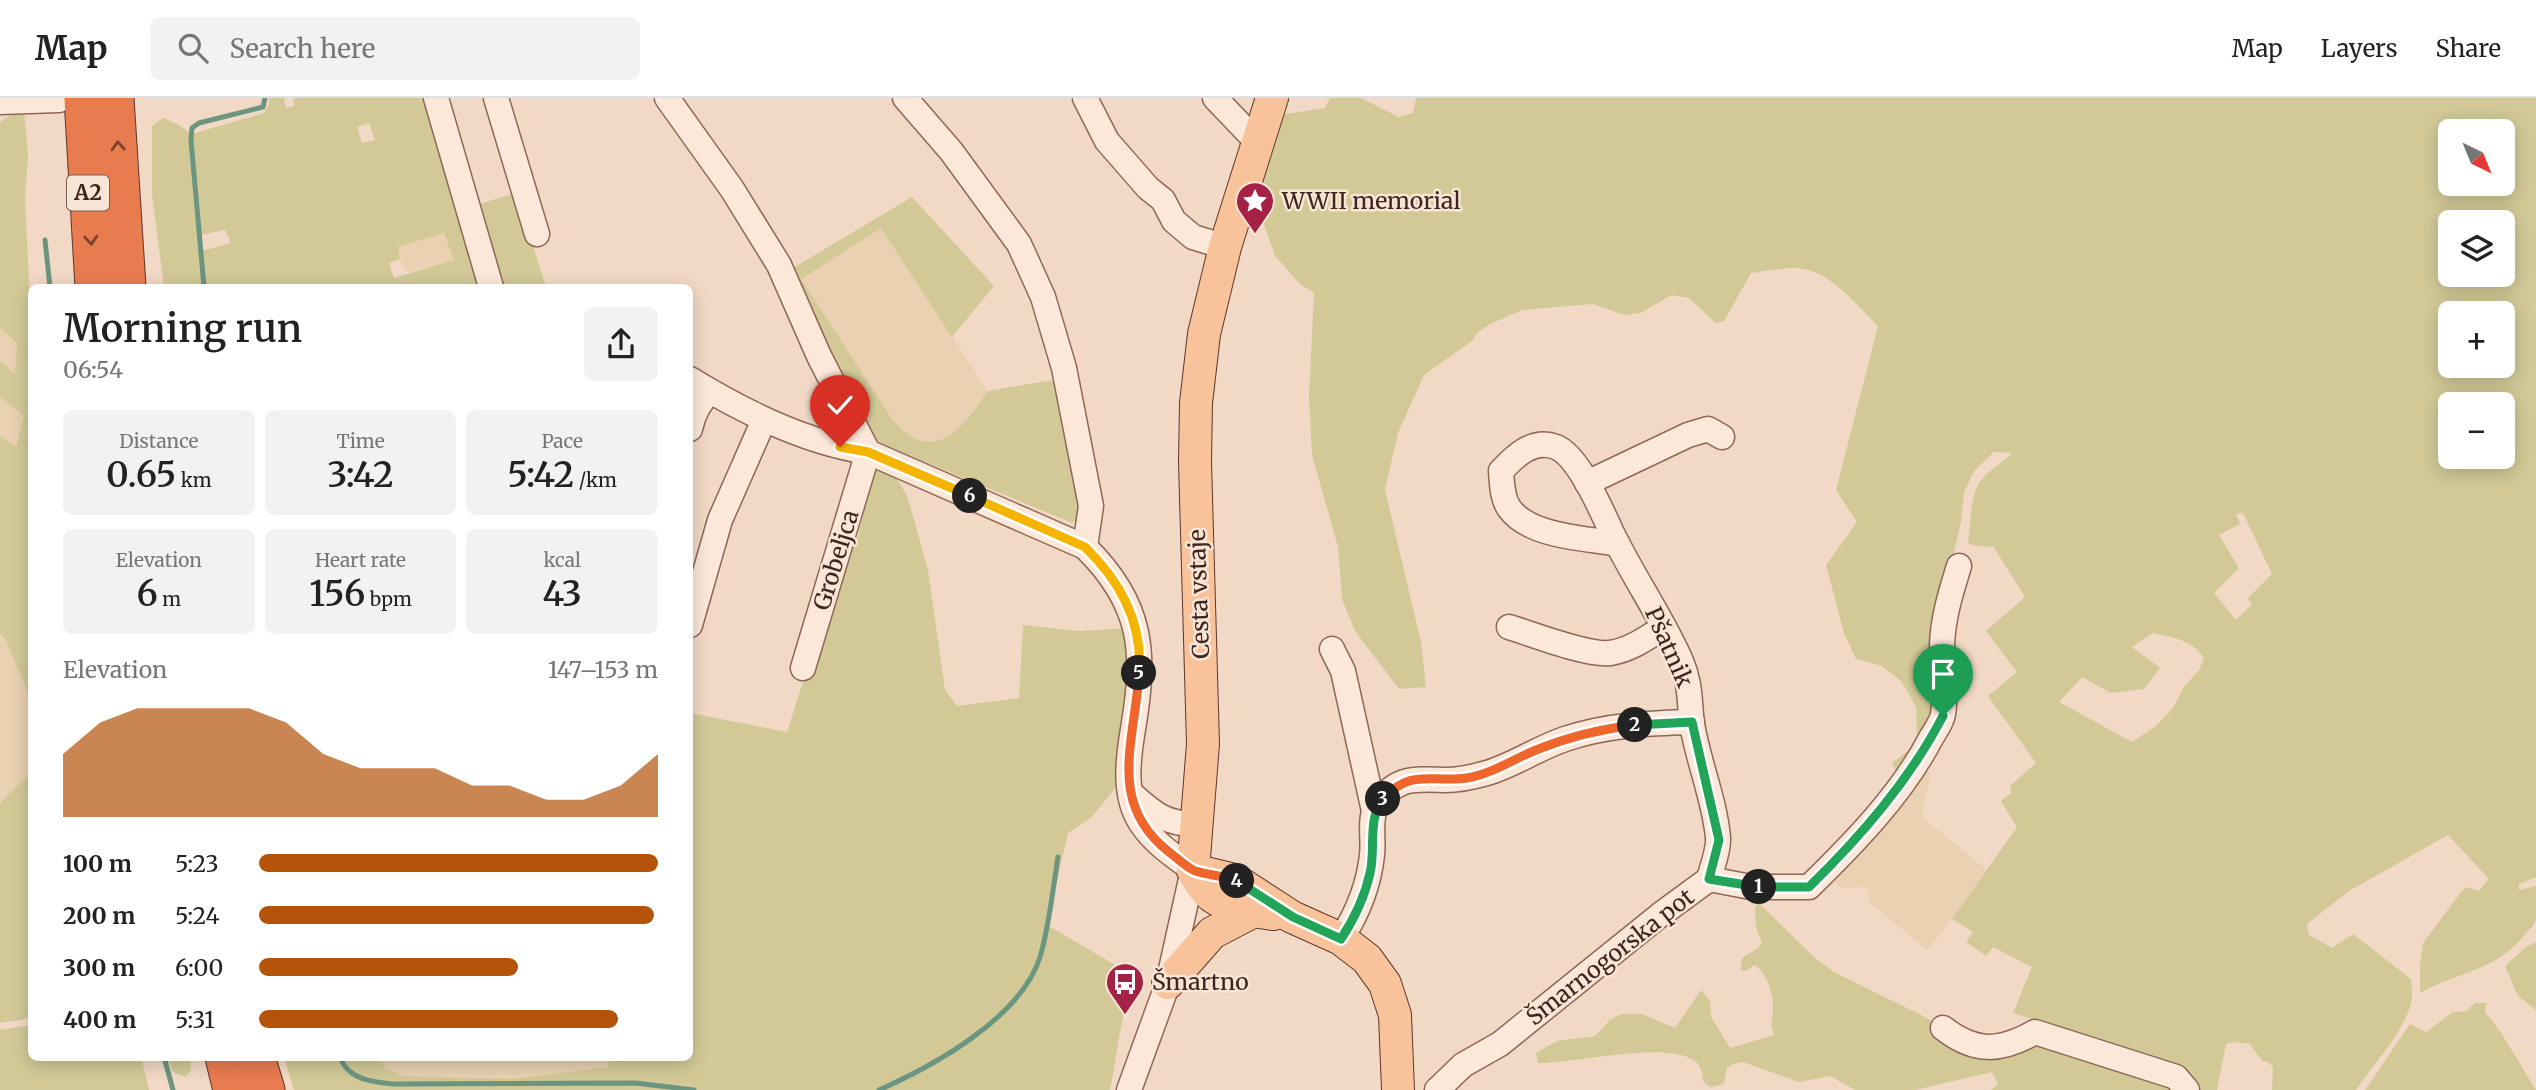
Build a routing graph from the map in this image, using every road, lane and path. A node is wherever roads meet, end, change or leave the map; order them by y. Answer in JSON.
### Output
{"nodes":[{"id":1,"x":115,"y":98,"type":"edge"},
{"id":2,"x":436,"y":98,"type":"edge"},
{"id":3,"x":496,"y":98,"type":"edge"},
{"id":4,"x":667,"y":98,"type":"edge"},
{"id":5,"x":905,"y":98,"type":"edge"},
{"id":6,"x":1085,"y":98,"type":"edge"},
{"id":7,"x":1215,"y":98,"type":"edge"},
{"id":8,"x":1272,"y":98,"type":"edge"},
{"id":9,"x":71,"y":99,"type":"edge"},
{"id":10,"x":0,"y":102,"type":"edge"},
{"id":11,"x":1258,"y":143,"type":"junction"},
{"id":12,"x":537,"y":234,"type":"dead end"},
{"id":13,"x":1225,"y":247,"type":"junction"},
{"id":14,"x":94,"y":284,"type":"edge"},
{"id":15,"x":127,"y":284,"type":"edge"},
{"id":16,"x":490,"y":284,"type":"edge"},
{"id":17,"x":693,"y":381,"type":"edge"},
{"id":18,"x":711,"y":392,"type":"junction"},
{"id":19,"x":693,"y":415,"type":"edge"},
{"id":20,"x":765,"y":419,"type":"junction"},
{"id":21,"x":1722,"y":437,"type":"dead end"},
{"id":22,"x":868,"y":452,"type":"junction"},
{"id":23,"x":1587,"y":483,"type":"junction"},
{"id":24,"x":1618,"y":544,"type":"junction"},
{"id":25,"x":1085,"y":547,"type":"junction"},
{"id":26,"x":1959,"y":566,"type":"dead end"},
{"id":27,"x":693,"y":614,"type":"edge"},
{"id":28,"x":1509,"y":627,"type":"dead end"},
{"id":29,"x":1664,"y":627,"type":"junction"},
{"id":30,"x":1332,"y":649,"type":"dead end"},
{"id":31,"x":803,"y":668,"type":"dead end"},
{"id":32,"x":1692,"y":722,"type":"junction"},
{"id":33,"x":1130,"y":793,"type":"junction"},
{"id":34,"x":1374,"y":811,"type":"junction"},
{"id":35,"x":1197,"y":825,"type":"junction"},
{"id":36,"x":1193,"y":870,"type":"junction"},
{"id":37,"x":1709,"y":879,"type":"junction"},
{"id":38,"x":1254,"y":911,"type":"junction"},
{"id":39,"x":1293,"y":917,"type":"junction"},
{"id":40,"x":1341,"y":939,"type":"junction"},
{"id":41,"x":1168,"y":983,"type":"junction"},
{"id":42,"x":1943,"y":1028,"type":"dead end"},
{"id":43,"x":225,"y":1061,"type":"edge"},
{"id":44,"x":257,"y":1061,"type":"edge"},
{"id":45,"x":233,"y":1090,"type":"edge"},
{"id":46,"x":266,"y":1090,"type":"edge"},
{"id":47,"x":1129,"y":1090,"type":"edge"},
{"id":48,"x":1398,"y":1090,"type":"edge"},
{"id":49,"x":1437,"y":1090,"type":"edge"},
{"id":50,"x":2187,"y":1090,"type":"edge"}],
"edges":[{"from":15,"to":1,"type":"highway","number":"A2","one_way":true},
{"from":2,"to":16,"type":"street"},
{"from":3,"to":12,"type":"street"},
{"from":4,"to":22,"type":"street"},
{"from":5,"to":25,"type":"street"},
{"from":6,"to":13,"type":"street"},
{"from":7,"to":11,"type":"street"},
{"from":8,"to":11,"type":"main road","name":"Cesta vstaje"},
{"from":9,"to":10,"type":"street"},
{"from":9,"to":14,"type":"highway","number":"A2","one_way":true},
{"from":11,"to":13,"type":"main road","name":"Cesta vstaje"},
{"from":13,"to":35,"type":"main road","name":"Cesta vstaje"},
{"from":17,"to":18,"type":"street"},
{"from":18,"to":19,"type":"street"},
{"from":18,"to":20,"type":"street"},
{"from":20,"to":22,"type":"street"},
{"from":20,"to":27,"type":"street"},
{"from":21,"to":23,"type":"street"},
{"from":22,"to":25,"type":"street"},
{"from":22,"to":31,"type":"street","name":"Grobeljca"},
{"from":23,"to":24,"type":"street","name":"Pšatnik"},
{"from":23,"to":24,"type":"street","name":"Pšatnik"},
{"from":24,"to":29,"type":"street","name":"Pšatnik"},
{"from":25,"to":33,"type":"street"},
{"from":26,"to":37,"type":"street","name":"Šmarnogorska pot"},
{"from":28,"to":29,"type":"street"},
{"from":29,"to":32,"type":"street","name":"Pšatnik"},
{"from":30,"to":34,"type":"street"},
{"from":32,"to":34,"type":"street"},
{"from":32,"to":37,"type":"street","name":"Pšatnik"},
{"from":33,"to":35,"type":"street"},
{"from":33,"to":36,"type":"street"},
{"from":34,"to":40,"type":"street"},
{"from":35,"to":36,"type":"main road","name":"Cesta vstaje"},
{"from":36,"to":38,"type":"main road"},
{"from":36,"to":39,"type":"main road"},
{"from":36,"to":41,"type":"street","name":"Cesta vstaje"},
{"from":37,"to":49,"type":"street","name":"Šmarnogorska pot"},
{"from":38,"to":39,"type":"main road"},
{"from":38,"to":41,"type":"main road"},
{"from":39,"to":40,"type":"main road"},
{"from":40,"to":48,"type":"main road"},
{"from":41,"to":47,"type":"street","name":"Cesta vstaje"},
{"from":42,"to":50,"type":"street"},
{"from":43,"to":45,"type":"highway"},
{"from":44,"to":46,"type":"highway"}]}
